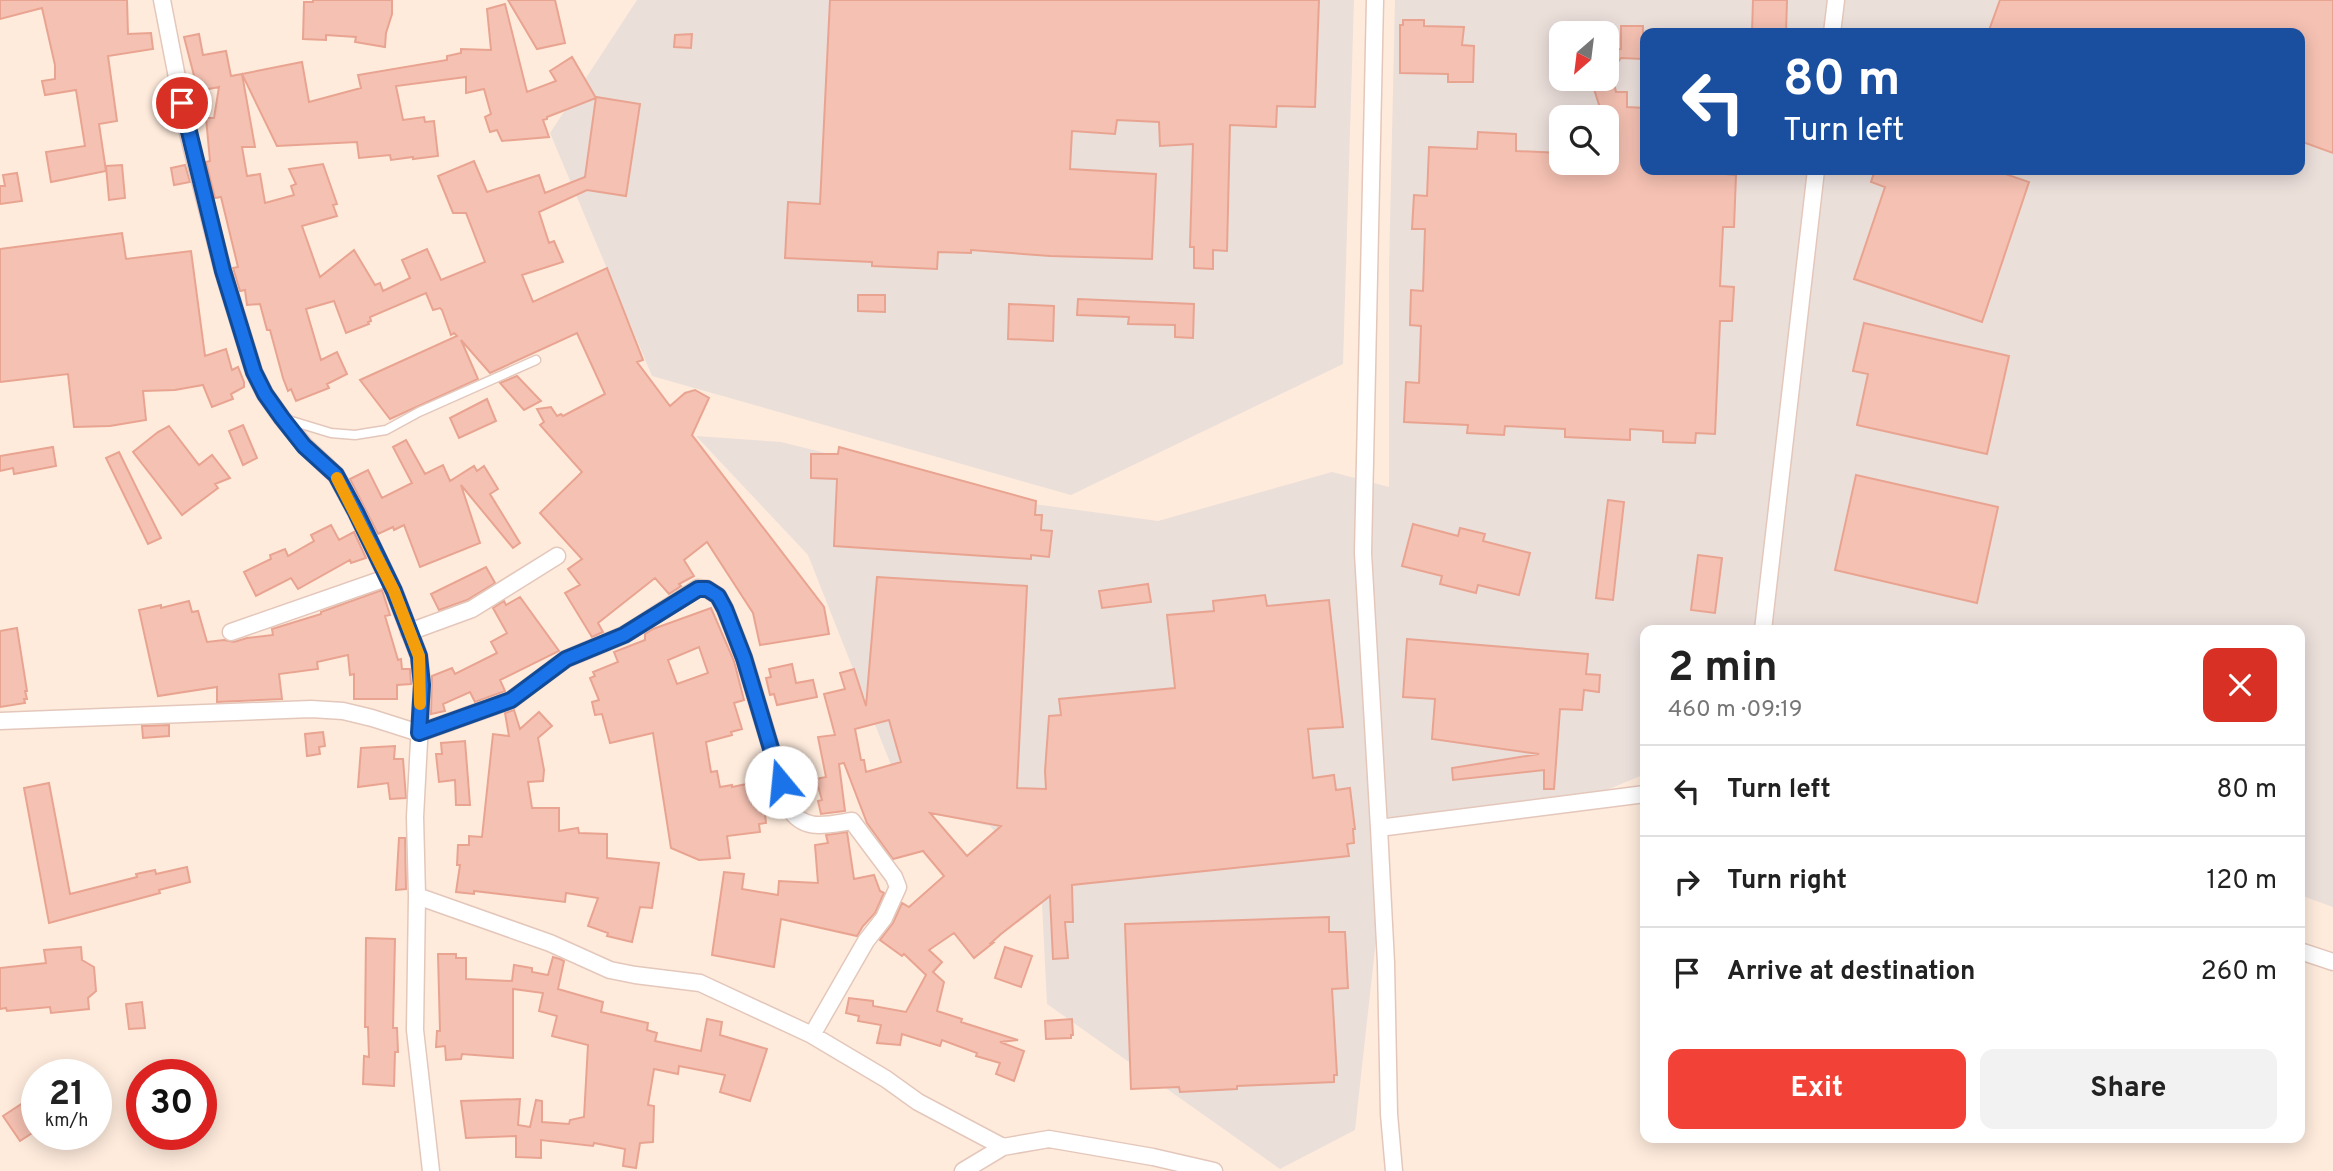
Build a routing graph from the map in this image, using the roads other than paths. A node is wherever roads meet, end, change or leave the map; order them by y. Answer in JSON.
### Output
{"nodes":[{"id":1,"x":162,"y":0,"type":"edge"},
{"id":2,"x":1375,"y":0,"type":"edge"},
{"id":3,"x":1836,"y":0,"type":"edge"},
{"id":4,"x":1833,"y":28,"type":"edge"},
{"id":5,"x":1815,"y":175,"type":"edge"},
{"id":6,"x":536,"y":360,"type":"dead end"},
{"id":7,"x":282,"y":418,"type":"junction"},
{"id":8,"x":557,"y":556,"type":"dead end"},
{"id":9,"x":386,"y":578,"type":"junction"},
{"id":10,"x":1764,"y":625,"type":"edge"},
{"id":11,"x":231,"y":632,"type":"dead end"},
{"id":12,"x":410,"y":632,"type":"junction"},
{"id":13,"x":0,"y":721,"type":"edge"},
{"id":14,"x":419,"y":733,"type":"junction"},
{"id":15,"x":1640,"y":795,"type":"edge"},
{"id":16,"x":1380,"y":828,"type":"junction"},
{"id":17,"x":417,"y":896,"type":"junction"},
{"id":18,"x":2305,"y":953,"type":"edge"},
{"id":19,"x":2333,"y":962,"type":"edge"},
{"id":20,"x":812,"y":1035,"type":"junction"},
{"id":21,"x":1003,"y":1147,"type":"junction"},
{"id":22,"x":431,"y":1171,"type":"edge"},
{"id":23,"x":963,"y":1171,"type":"edge"},
{"id":24,"x":1214,"y":1171,"type":"edge"},
{"id":25,"x":1394,"y":1171,"type":"edge"}],
"edges":[{"from":1,"to":7,"type":"street"},
{"from":2,"to":16,"type":"street"},
{"from":3,"to":4,"type":"street"},
{"from":5,"to":10,"type":"street"},
{"from":6,"to":7,"type":"lane"},
{"from":7,"to":9,"type":"street"},
{"from":8,"to":12,"type":"street"},
{"from":9,"to":11,"type":"street"},
{"from":9,"to":12,"type":"street"},
{"from":12,"to":14,"type":"street"},
{"from":13,"to":14,"type":"street"},
{"from":14,"to":17,"type":"street"},
{"from":14,"to":20,"type":"street"},
{"from":15,"to":16,"type":"street"},
{"from":16,"to":25,"type":"street"},
{"from":17,"to":20,"type":"street"},
{"from":17,"to":22,"type":"street"},
{"from":18,"to":19,"type":"street"},
{"from":20,"to":21,"type":"street"},
{"from":21,"to":23,"type":"street"},
{"from":21,"to":24,"type":"street"}]}
